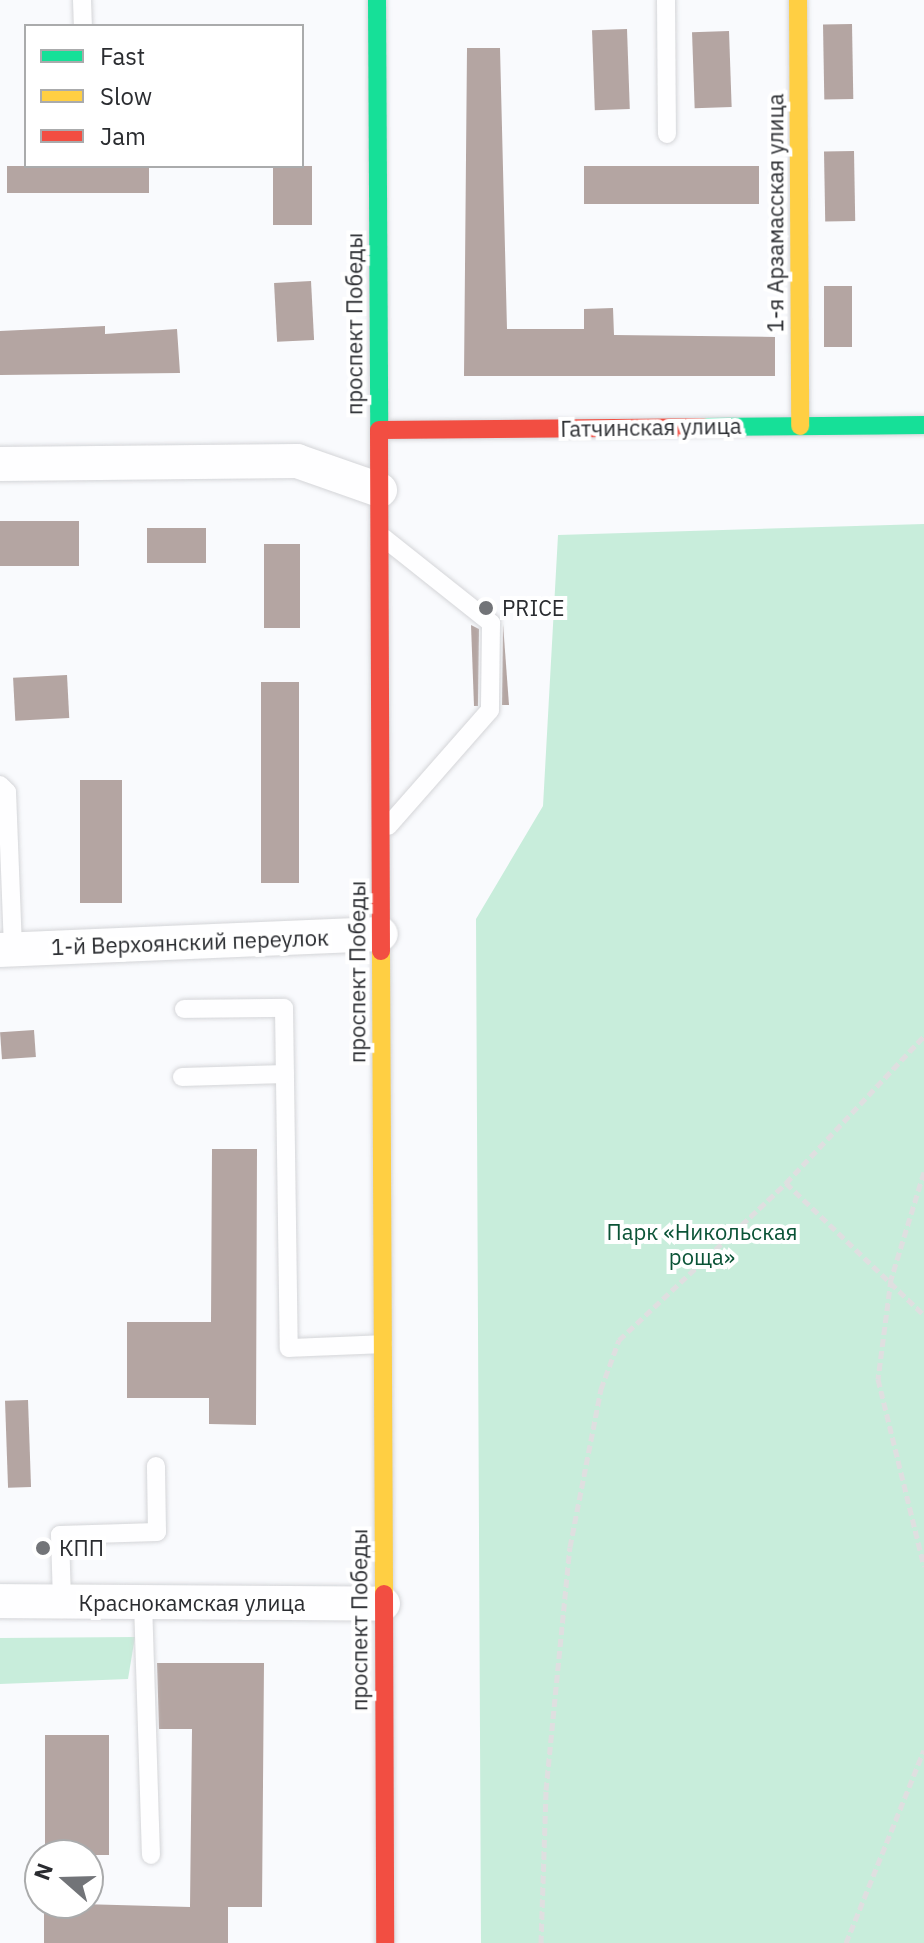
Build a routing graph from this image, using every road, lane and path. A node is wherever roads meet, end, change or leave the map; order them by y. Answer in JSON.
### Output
{"nodes":[{"id":1,"x":82,"y":0,"type":"edge"},
{"id":2,"x":377,"y":0,"type":"edge"},
{"id":3,"x":666,"y":0,"type":"edge"},
{"id":4,"x":798,"y":0,"type":"edge"},
{"id":5,"x":83,"y":24,"type":"edge"},
{"id":6,"x":667,"y":134,"type":"dead end"},
{"id":7,"x":924,"y":425,"type":"edge"},
{"id":8,"x":800,"y":426,"type":"junction"},
{"id":9,"x":379,"y":430,"type":"junction"},
{"id":10,"x":0,"y":464,"type":"edge"},
{"id":11,"x":380,"y":490,"type":"junction"},
{"id":12,"x":381,"y":535,"type":"junction"},
{"id":13,"x":0,"y":785,"type":"edge"},
{"id":14,"x":380,"y":834,"type":"junction"},
{"id":15,"x":6,"y":884,"type":"edge"},
{"id":16,"x":381,"y":934,"type":"junction"},
{"id":17,"x":6,"y":950,"type":"edge"},
{"id":18,"x":184,"y":1009,"type":"dead end"},
{"id":19,"x":924,"y":1036,"type":"edge"},
{"id":20,"x":285,"y":1074,"type":"junction"},
{"id":21,"x":182,"y":1077,"type":"dead end"},
{"id":22,"x":924,"y":1172,"type":"edge"},
{"id":23,"x":786,"y":1183,"type":"junction"},
{"id":24,"x":891,"y":1279,"type":"junction"},
{"id":25,"x":924,"y":1315,"type":"edge"},
{"id":26,"x":383,"y":1344,"type":"junction"},
{"id":27,"x":156,"y":1466,"type":"dead end"},
{"id":28,"x":924,"y":1566,"type":"edge"},
{"id":29,"x":0,"y":1601,"type":"edge"},
{"id":30,"x":62,"y":1602,"type":"junction"},
{"id":31,"x":143,"y":1602,"type":"junction"},
{"id":32,"x":383,"y":1604,"type":"junction"},
{"id":33,"x":924,"y":1750,"type":"edge"},
{"id":34,"x":151,"y":1855,"type":"dead end"},
{"id":35,"x":385,"y":1943,"type":"edge"},
{"id":36,"x":541,"y":1943,"type":"edge"},
{"id":37,"x":846,"y":1943,"type":"edge"}],
"edges":[{"from":1,"to":5,"type":"lane"},
{"from":2,"to":9,"type":"main road","name":"проспект Победы"},
{"from":3,"to":6,"type":"lane"},
{"from":4,"to":8,"type":"main road","name":"1-я Арзамасская улица"},
{"from":7,"to":8,"type":"main road","name":"Гатчинская улица"},
{"from":8,"to":9,"type":"main road","name":"Гатчинская улица"},
{"from":9,"to":11,"type":"main road","name":"проспект Победы"},
{"from":10,"to":11,"type":"street"},
{"from":11,"to":12,"type":"main road","name":"проспект Победы"},
{"from":12,"to":14,"type":"main road","name":"проспект Победы"},
{"from":12,"to":14,"type":"lane"},
{"from":13,"to":15,"type":"lane"},
{"from":14,"to":16,"type":"main road","name":"проспект Победы"},
{"from":15,"to":17,"type":"lane"},
{"from":16,"to":17,"type":"street","name":"1-й Верхоянский переулок"},
{"from":16,"to":26,"type":"main road","name":"проспект Победы"},
{"from":18,"to":20,"type":"lane"},
{"from":19,"to":23,"type":"path"},
{"from":20,"to":21,"type":"lane"},
{"from":20,"to":26,"type":"lane"},
{"from":22,"to":24,"type":"path"},
{"from":23,"to":24,"type":"path"},
{"from":23,"to":36,"type":"path"},
{"from":24,"to":25,"type":"path"},
{"from":24,"to":28,"type":"path"},
{"from":26,"to":32,"type":"main road","name":"проспект Победы"},
{"from":27,"to":30,"type":"lane"},
{"from":29,"to":30,"type":"street","name":"Краснокамская улица"},
{"from":30,"to":31,"type":"street","name":"Краснокамская улица"},
{"from":31,"to":32,"type":"street","name":"Краснокамская улица"},
{"from":31,"to":34,"type":"lane"},
{"from":32,"to":35,"type":"main road","name":"проспект Победы"},
{"from":33,"to":37,"type":"path"}]}
